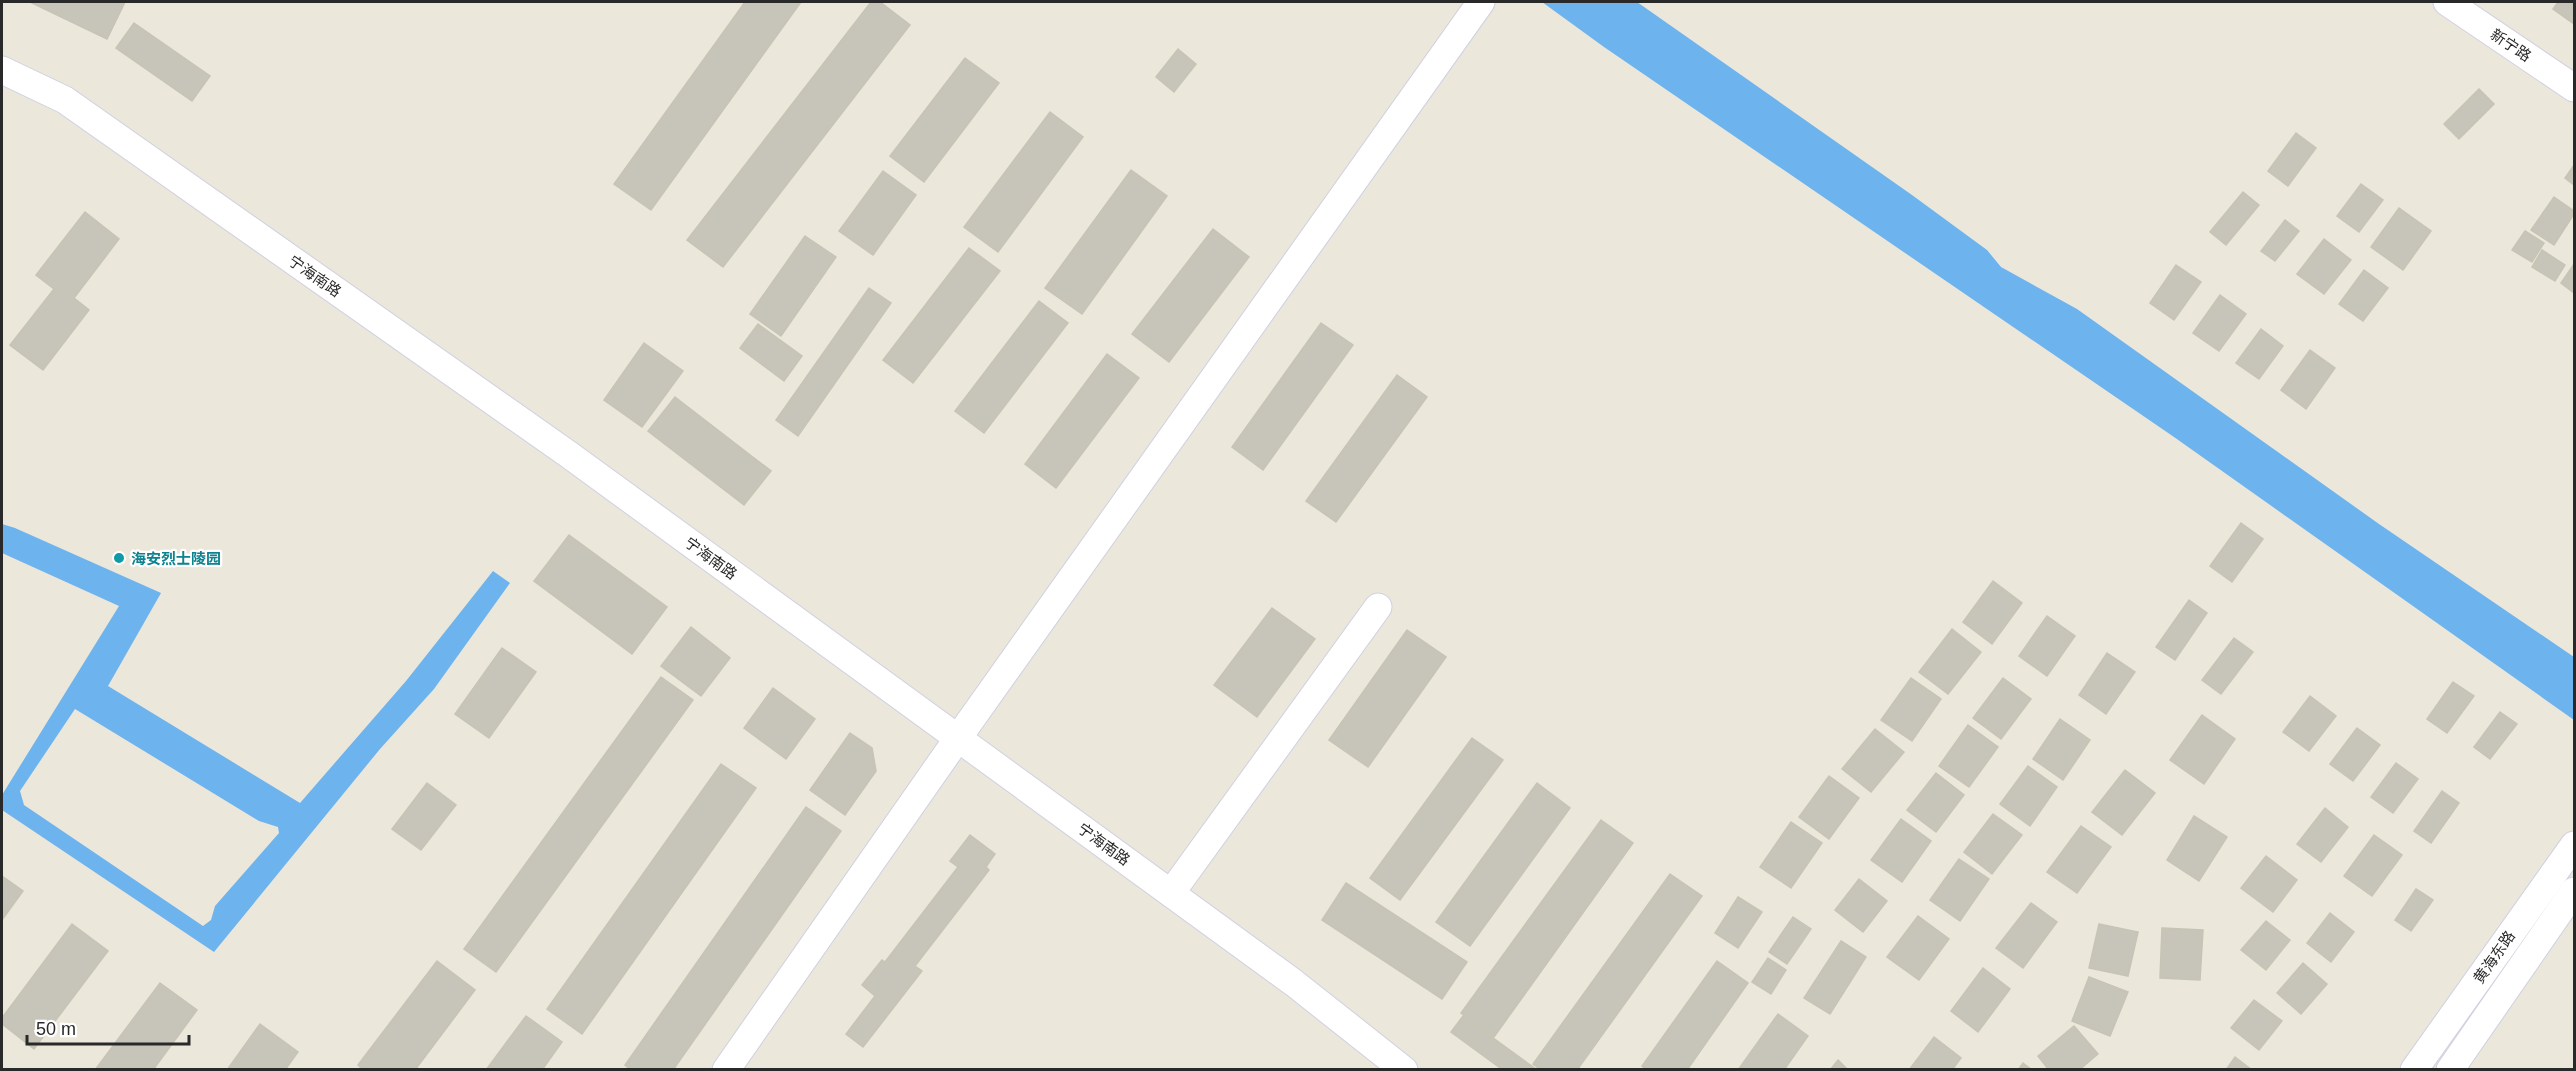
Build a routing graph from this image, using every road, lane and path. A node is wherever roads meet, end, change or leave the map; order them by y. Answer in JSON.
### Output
{"nodes":[{"id":1,"x":1481,"y":2,"type":"edge"},
{"id":2,"x":2447,"y":2,"type":"edge"},
{"id":3,"x":2,"y":70,"type":"edge"},
{"id":4,"x":2574,"y":88,"type":"edge"},
{"id":5,"x":1378,"y":607,"type":"dead end"},
{"id":6,"x":958,"y":738,"type":"junction"},
{"id":7,"x":2574,"y":845,"type":"edge"},
{"id":8,"x":2574,"y":891,"type":"edge"},
{"id":9,"x":1171,"y":893,"type":"junction"},
{"id":10,"x":1390,"y":1065,"type":"edge"},
{"id":11,"x":726,"y":1070,"type":"edge"},
{"id":12,"x":2414,"y":1070,"type":"edge"},
{"id":13,"x":2450,"y":1070,"type":"edge"}],
"edges":[{"from":1,"to":6,"type":"street"},
{"from":2,"to":4,"type":"street","name":"新宁路"},
{"from":3,"to":6,"type":"street","name":"宁海南路"},
{"from":5,"to":9,"type":"street"},
{"from":6,"to":9,"type":"street","name":"宁海南路"},
{"from":6,"to":11,"type":"street"},
{"from":7,"to":12,"type":"street","name":"黄海东路"},
{"from":8,"to":13,"type":"street","name":"黄海东路"},
{"from":9,"to":10,"type":"street","name":"宁海南路"}]}
